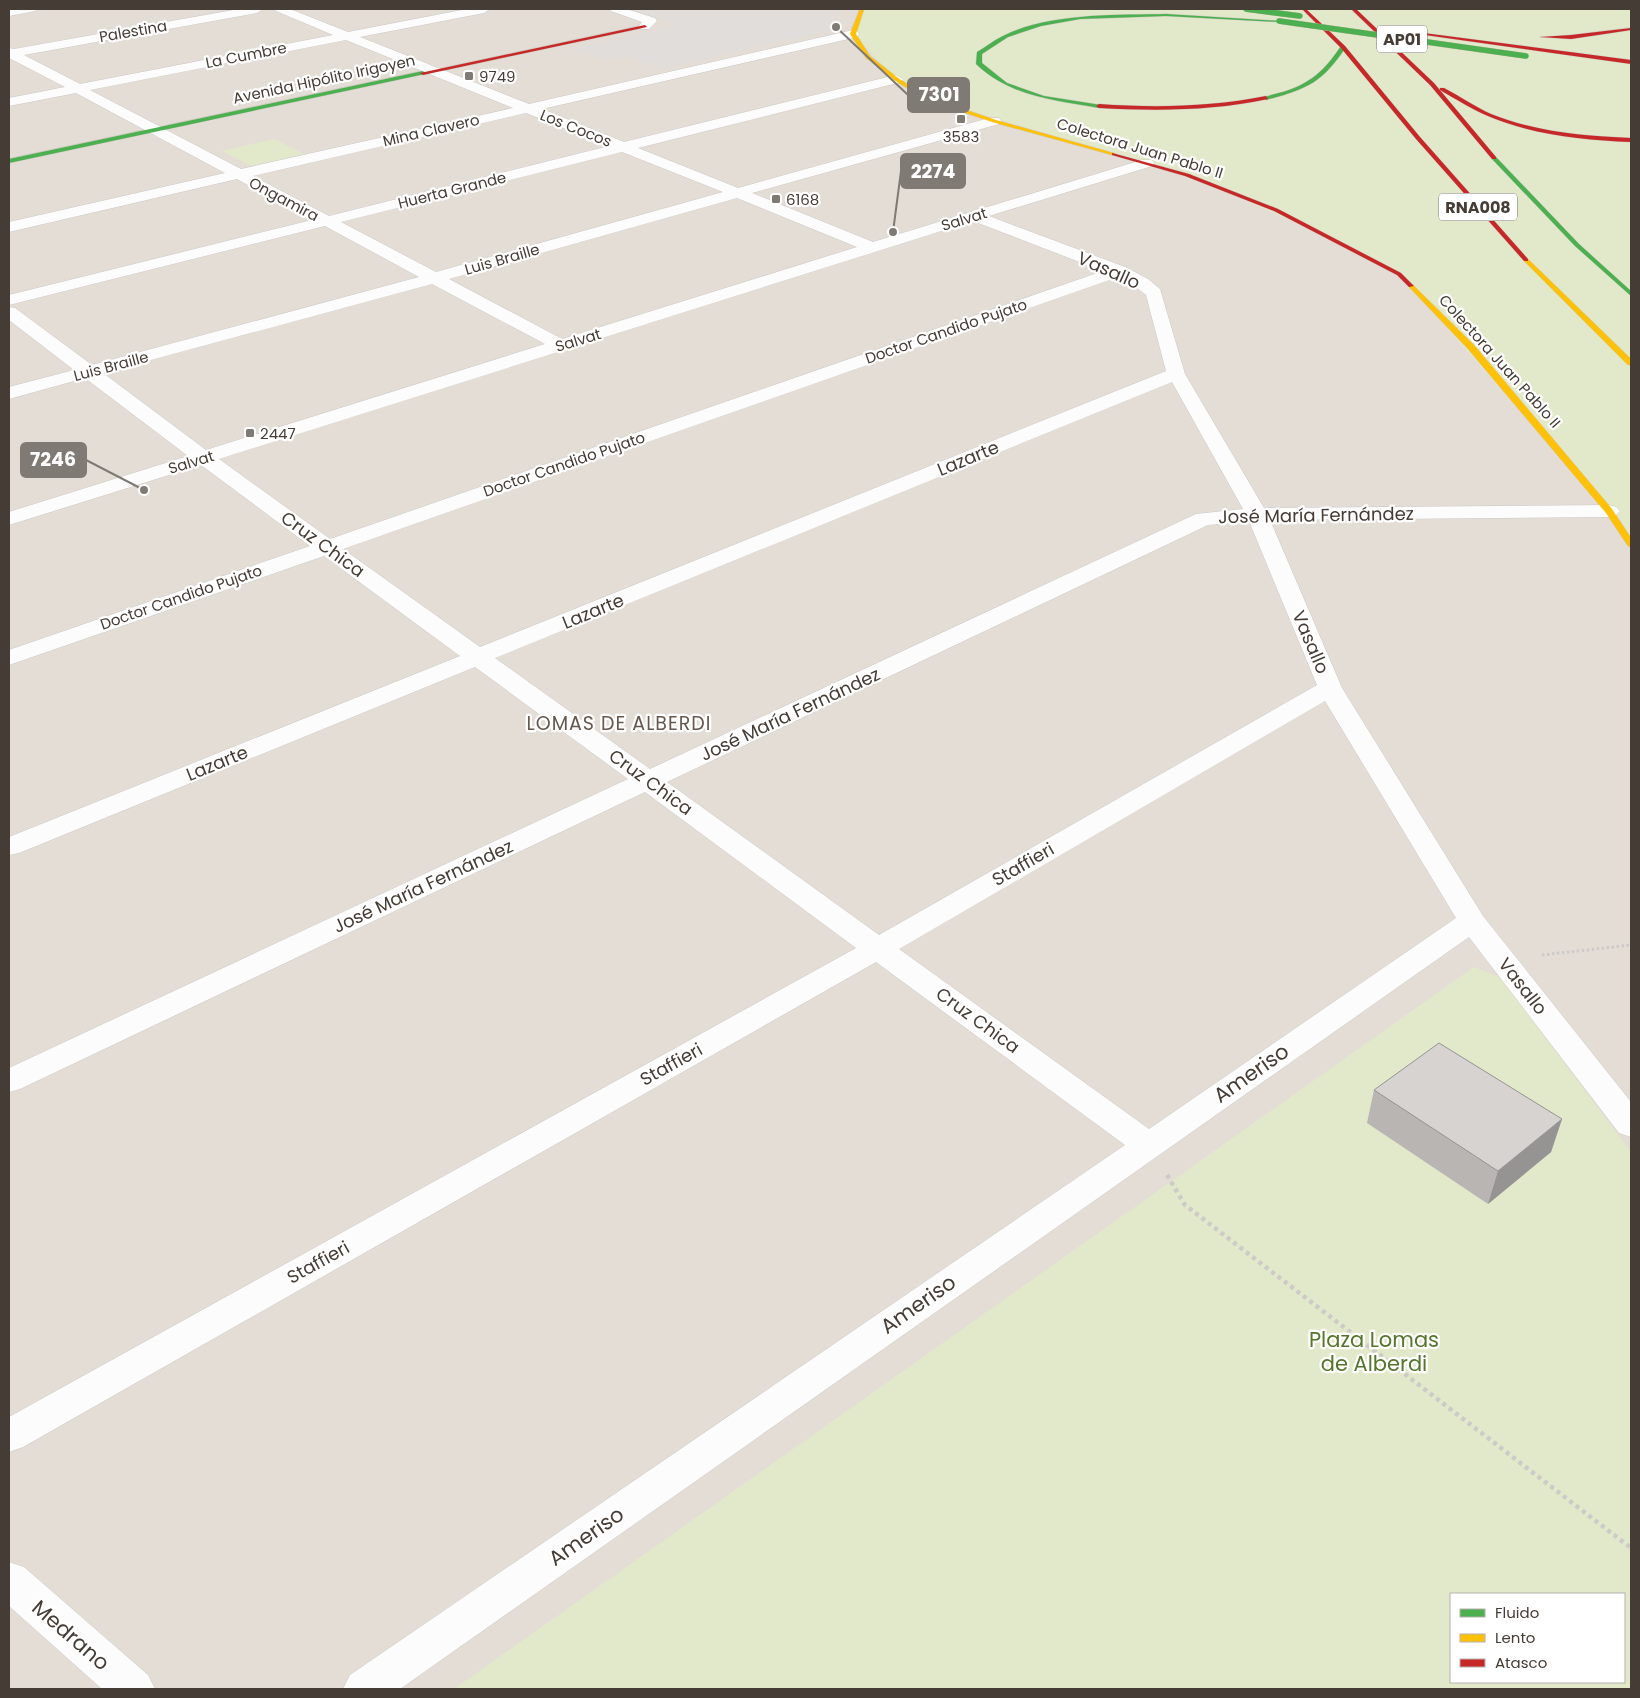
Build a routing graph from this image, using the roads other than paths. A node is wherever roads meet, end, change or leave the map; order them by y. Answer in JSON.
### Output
{"nodes":[{"id":1,"x":31,"y":9,"type":"edge"},
{"id":2,"x":257,"y":9,"type":"edge"},
{"id":3,"x":280,"y":9,"type":"edge"},
{"id":4,"x":484,"y":9,"type":"edge"},
{"id":5,"x":615,"y":9,"type":"edge"},
{"id":6,"x":862,"y":9,"type":"edge"},
{"id":7,"x":1189,"y":9,"type":"edge"},
{"id":8,"x":1246,"y":9,"type":"edge"},
{"id":9,"x":1304,"y":9,"type":"edge"},
{"id":10,"x":1353,"y":9,"type":"edge"},
{"id":11,"x":9,"y":13,"type":"edge"},
{"id":12,"x":1279,"y":21,"type":"junction"},
{"id":13,"x":645,"y":26,"type":"joint"},
{"id":14,"x":1631,"y":29,"type":"edge"},
{"id":15,"x":1418,"y":33,"type":"junction"},
{"id":16,"x":853,"y":34,"type":"junction"},
{"id":17,"x":347,"y":36,"type":"junction"},
{"id":18,"x":1343,"y":47,"type":"junction"},
{"id":19,"x":9,"y":53,"type":"edge"},
{"id":20,"x":1526,"y":56,"type":"junction"},
{"id":21,"x":1631,"y":62,"type":"edge"},
{"id":22,"x":1631,"y":70,"type":"edge"},
{"id":23,"x":434,"y":71,"type":"junction"},
{"id":24,"x":1615,"y":72,"type":"dead end"},
{"id":25,"x":896,"y":79,"type":"junction"},
{"id":26,"x":1432,"y":84,"type":"junction"},
{"id":27,"x":77,"y":88,"type":"junction"},
{"id":28,"x":9,"y":102,"type":"edge"},
{"id":29,"x":527,"y":108,"type":"junction"},
{"id":30,"x":994,"y":121,"type":"junction"},
{"id":31,"x":155,"y":130,"type":"junction"},
{"id":32,"x":1631,"y":140,"type":"edge"},
{"id":33,"x":623,"y":147,"type":"junction"},
{"id":34,"x":9,"y":160,"type":"edge"},
{"id":35,"x":1147,"y":163,"type":"junction"},
{"id":36,"x":238,"y":174,"type":"junction"},
{"id":37,"x":737,"y":193,"type":"junction"},
{"id":38,"x":974,"y":216,"type":"junction"},
{"id":39,"x":326,"y":221,"type":"junction"},
{"id":40,"x":9,"y":227,"type":"edge"},
{"id":41,"x":872,"y":247,"type":"junction"},
{"id":42,"x":1119,"y":271,"type":"junction"},
{"id":43,"x":434,"y":278,"type":"junction"},
{"id":44,"x":1631,"y":294,"type":"edge"},
{"id":45,"x":9,"y":300,"type":"edge"},
{"id":46,"x":9,"y":312,"type":"edge"},
{"id":47,"x":560,"y":345,"type":"junction"},
{"id":48,"x":1631,"y":363,"type":"edge"},
{"id":49,"x":89,"y":372,"type":"junction"},
{"id":50,"x":1176,"y":374,"type":"junction"},
{"id":51,"x":9,"y":394,"type":"edge"},
{"id":52,"x":204,"y":458,"type":"junction"},
{"id":53,"x":1609,"y":511,"type":"junction"},
{"id":54,"x":1257,"y":514,"type":"junction"},
{"id":55,"x":9,"y":519,"type":"edge"},
{"id":56,"x":1631,"y":544,"type":"edge"},
{"id":57,"x":327,"y":547,"type":"junction"},
{"id":58,"x":478,"y":657,"type":"junction"},
{"id":59,"x":9,"y":658,"type":"edge"},
{"id":60,"x":1330,"y":688,"type":"junction"},
{"id":61,"x":649,"y":780,"type":"junction"},
{"id":62,"x":9,"y":847,"type":"edge"},
{"id":63,"x":1472,"y":921,"type":"junction"},
{"id":64,"x":878,"y":948,"type":"junction"},
{"id":65,"x":9,"y":1082,"type":"edge"},
{"id":66,"x":1631,"y":1125,"type":"edge"},
{"id":67,"x":1148,"y":1144,"type":"junction"},
{"id":68,"x":9,"y":1436,"type":"edge"},
{"id":69,"x":9,"y":1580,"type":"edge"},
{"id":70,"x":133,"y":1689,"type":"edge"},
{"id":71,"x":365,"y":1689,"type":"edge"}],
"edges":[{"from":1,"to":11,"type":"street"},
{"from":2,"to":19,"type":"street","name":"Palestina"},
{"from":3,"to":17,"type":"street","name":"Los Cocos"},
{"from":4,"to":17,"type":"street","name":"La Cumbre"},
{"from":5,"to":13,"type":"street"},
{"from":6,"to":16,"type":"main road"},
{"from":7,"to":12,"type":"main road","number":"AP01"},
{"from":8,"to":15,"type":"main road","number":"AP01","bridge":true},
{"from":9,"to":18,"type":"main road","number":"RNA008"},
{"from":10,"to":26,"type":"main road","number":"RNA008"},
{"from":12,"to":18,"type":"main road"},
{"from":12,"to":20,"type":"main road","number":"AP01","bridge":true},
{"from":13,"to":23,"type":"main road","name":"Avenida Hipólito Irigoyen"},
{"from":14,"to":15,"type":"main road"},
{"from":15,"to":21,"type":"main road","number":"AP01"},
{"from":16,"to":25,"type":"main road","name":"Colectora Juan Pablo II"},
{"from":16,"to":29,"type":"street","name":"Mina Clavero"},
{"from":17,"to":23,"type":"street","name":"Los Cocos"},
{"from":17,"to":27,"type":"street","name":"La Cumbre"},
{"from":18,"to":48,"type":"main road","number":"RNA008"},
{"from":19,"to":27,"type":"street","name":"Ongamira"},
{"from":20,"to":22,"type":"main road","number":"AP01"},
{"from":20,"to":24,"type":"main road"},
{"from":23,"to":29,"type":"street","name":"Los Cocos"},
{"from":23,"to":31,"type":"main road","name":"Avenida Hipólito Irigoyen"},
{"from":25,"to":30,"type":"main road","name":"Colectora Juan Pablo II"},
{"from":25,"to":33,"type":"street","name":"Huerta Grande"},
{"from":26,"to":32,"type":"main road"},
{"from":26,"to":44,"type":"main road","number":"RNA008"},
{"from":27,"to":28,"type":"street","name":"La Cumbre"},
{"from":27,"to":31,"type":"street","name":"Ongamira"},
{"from":29,"to":33,"type":"street","name":"Los Cocos"},
{"from":29,"to":36,"type":"street","name":"Mina Clavero"},
{"from":30,"to":35,"type":"main road","name":"Colectora Juan Pablo II"},
{"from":30,"to":37,"type":"street","name":"Luis Braille"},
{"from":31,"to":34,"type":"main road","name":"Avenida Hipólito Irigoyen"},
{"from":31,"to":36,"type":"street","name":"Ongamira"},
{"from":33,"to":37,"type":"street","name":"Los Cocos"},
{"from":33,"to":39,"type":"street","name":"Huerta Grande"},
{"from":35,"to":38,"type":"street","name":"Salvat"},
{"from":35,"to":53,"type":"main road","name":"Colectora Juan Pablo II"},
{"from":36,"to":39,"type":"street","name":"Ongamira"},
{"from":36,"to":40,"type":"street","name":"Mina Clavero"},
{"from":37,"to":41,"type":"street","name":"Los Cocos"},
{"from":37,"to":43,"type":"street","name":"Luis Braille"},
{"from":38,"to":41,"type":"street","name":"Salvat"},
{"from":38,"to":42,"type":"street","name":"Vasallo"},
{"from":39,"to":43,"type":"street","name":"Ongamira"},
{"from":39,"to":45,"type":"street","name":"Huerta Grande"},
{"from":41,"to":47,"type":"street","name":"Salvat"},
{"from":42,"to":50,"type":"street","name":"Vasallo"},
{"from":42,"to":57,"type":"street","name":"Doctor Candido Pujato"},
{"from":43,"to":47,"type":"street","name":"Ongamira"},
{"from":43,"to":49,"type":"street","name":"Luis Braille"},
{"from":46,"to":49,"type":"street","name":"Cruz Chica"},
{"from":47,"to":52,"type":"street","name":"Salvat"},
{"from":49,"to":51,"type":"street","name":"Luis Braille"},
{"from":49,"to":52,"type":"street","name":"Cruz Chica"},
{"from":50,"to":54,"type":"street","name":"Vasallo"},
{"from":50,"to":58,"type":"street","name":"Lazarte"},
{"from":52,"to":55,"type":"street","name":"Salvat"},
{"from":52,"to":57,"type":"street","name":"Cruz Chica"},
{"from":53,"to":54,"type":"street","name":"José María Fernández"},
{"from":53,"to":56,"type":"main road","name":"Colectora Juan Pablo II"},
{"from":54,"to":60,"type":"street","name":"Vasallo"},
{"from":54,"to":61,"type":"street","name":"José María Fernández"},
{"from":57,"to":58,"type":"street","name":"Cruz Chica"},
{"from":57,"to":59,"type":"street","name":"Doctor Candido Pujato"},
{"from":58,"to":61,"type":"street","name":"Cruz Chica"},
{"from":58,"to":62,"type":"street","name":"Lazarte"},
{"from":60,"to":63,"type":"street","name":"Vasallo"},
{"from":60,"to":64,"type":"street","name":"Staffieri"},
{"from":61,"to":64,"type":"street","name":"Cruz Chica"},
{"from":61,"to":65,"type":"street","name":"José María Fernández"},
{"from":63,"to":66,"type":"street","name":"Vasallo"},
{"from":63,"to":67,"type":"street","name":"Ameriso"},
{"from":64,"to":67,"type":"street","name":"Cruz Chica"},
{"from":64,"to":68,"type":"street","name":"Staffieri"},
{"from":67,"to":71,"type":"street","name":"Ameriso"},
{"from":69,"to":70,"type":"street","name":"Medrano"}]}
